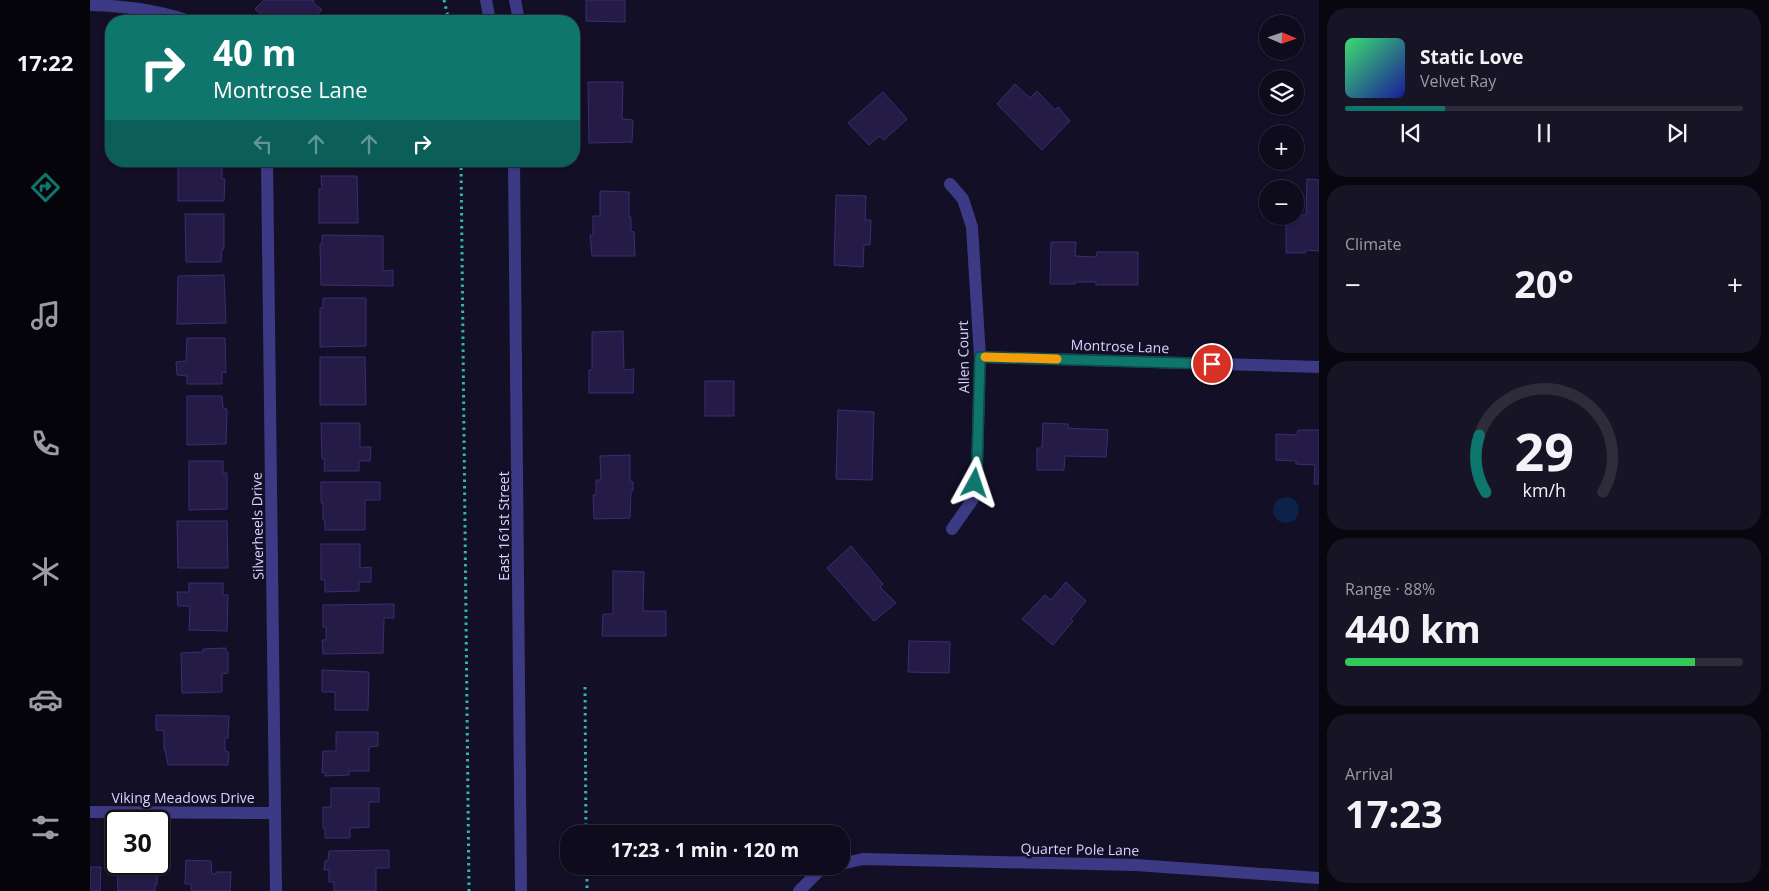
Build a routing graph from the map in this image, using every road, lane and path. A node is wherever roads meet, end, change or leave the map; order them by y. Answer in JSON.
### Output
{"nodes":[{"id":1,"x":444,"y":0,"type":"edge"},
{"id":2,"x":486,"y":0,"type":"edge"},
{"id":3,"x":515,"y":0,"type":"edge"},
{"id":4,"x":90,"y":5,"type":"edge"},
{"id":5,"x":170,"y":15,"type":"edge"},
{"id":6,"x":448,"y":15,"type":"edge"},
{"id":7,"x":489,"y":15,"type":"edge"},
{"id":8,"x":518,"y":15,"type":"edge"},
{"id":9,"x":267,"y":167,"type":"edge"},
{"id":10,"x":461,"y":167,"type":"edge"},
{"id":11,"x":514,"y":167,"type":"edge"},
{"id":12,"x":950,"y":184,"type":"dead end"},
{"id":13,"x":980,"y":357,"type":"junction"},
{"id":14,"x":1319,"y":367,"type":"edge"},
{"id":15,"x":952,"y":529,"type":"dead end"},
{"id":16,"x":585,"y":687,"type":"dead end"},
{"id":17,"x":90,"y":812,"type":"edge"},
{"id":18,"x":275,"y":813,"type":"junction"},
{"id":19,"x":586,"y":825,"type":"edge"},
{"id":20,"x":850,"y":862,"type":"edge"},
{"id":21,"x":586,"y":875,"type":"edge"},
{"id":22,"x":815,"y":875,"type":"edge"},
{"id":23,"x":1319,"y":878,"type":"edge"},
{"id":24,"x":276,"y":891,"type":"edge"},
{"id":25,"x":469,"y":891,"type":"edge"},
{"id":26,"x":521,"y":891,"type":"edge"},
{"id":27,"x":587,"y":891,"type":"edge"},
{"id":28,"x":799,"y":891,"type":"edge"}],
"edges":[{"from":1,"to":6,"type":"path"},
{"from":2,"to":7,"type":"street"},
{"from":3,"to":8,"type":"street"},
{"from":4,"to":5,"type":"street"},
{"from":9,"to":18,"type":"street","name":"Silverheels Drive"},
{"from":10,"to":25,"type":"path"},
{"from":11,"to":26,"type":"street","name":"East 161st Street"},
{"from":12,"to":13,"type":"street","name":"Allen Court"},
{"from":13,"to":14,"type":"street","name":"Montrose Lane"},
{"from":13,"to":15,"type":"street","name":"Allen Court"},
{"from":16,"to":19,"type":"path"},
{"from":17,"to":18,"type":"street","name":"Viking Meadows Drive"},
{"from":18,"to":24,"type":"street","name":"Silverheels Drive"},
{"from":20,"to":23,"type":"street","name":"Quarter Pole Lane"},
{"from":21,"to":27,"type":"path"},
{"from":22,"to":28,"type":"street"}]}
